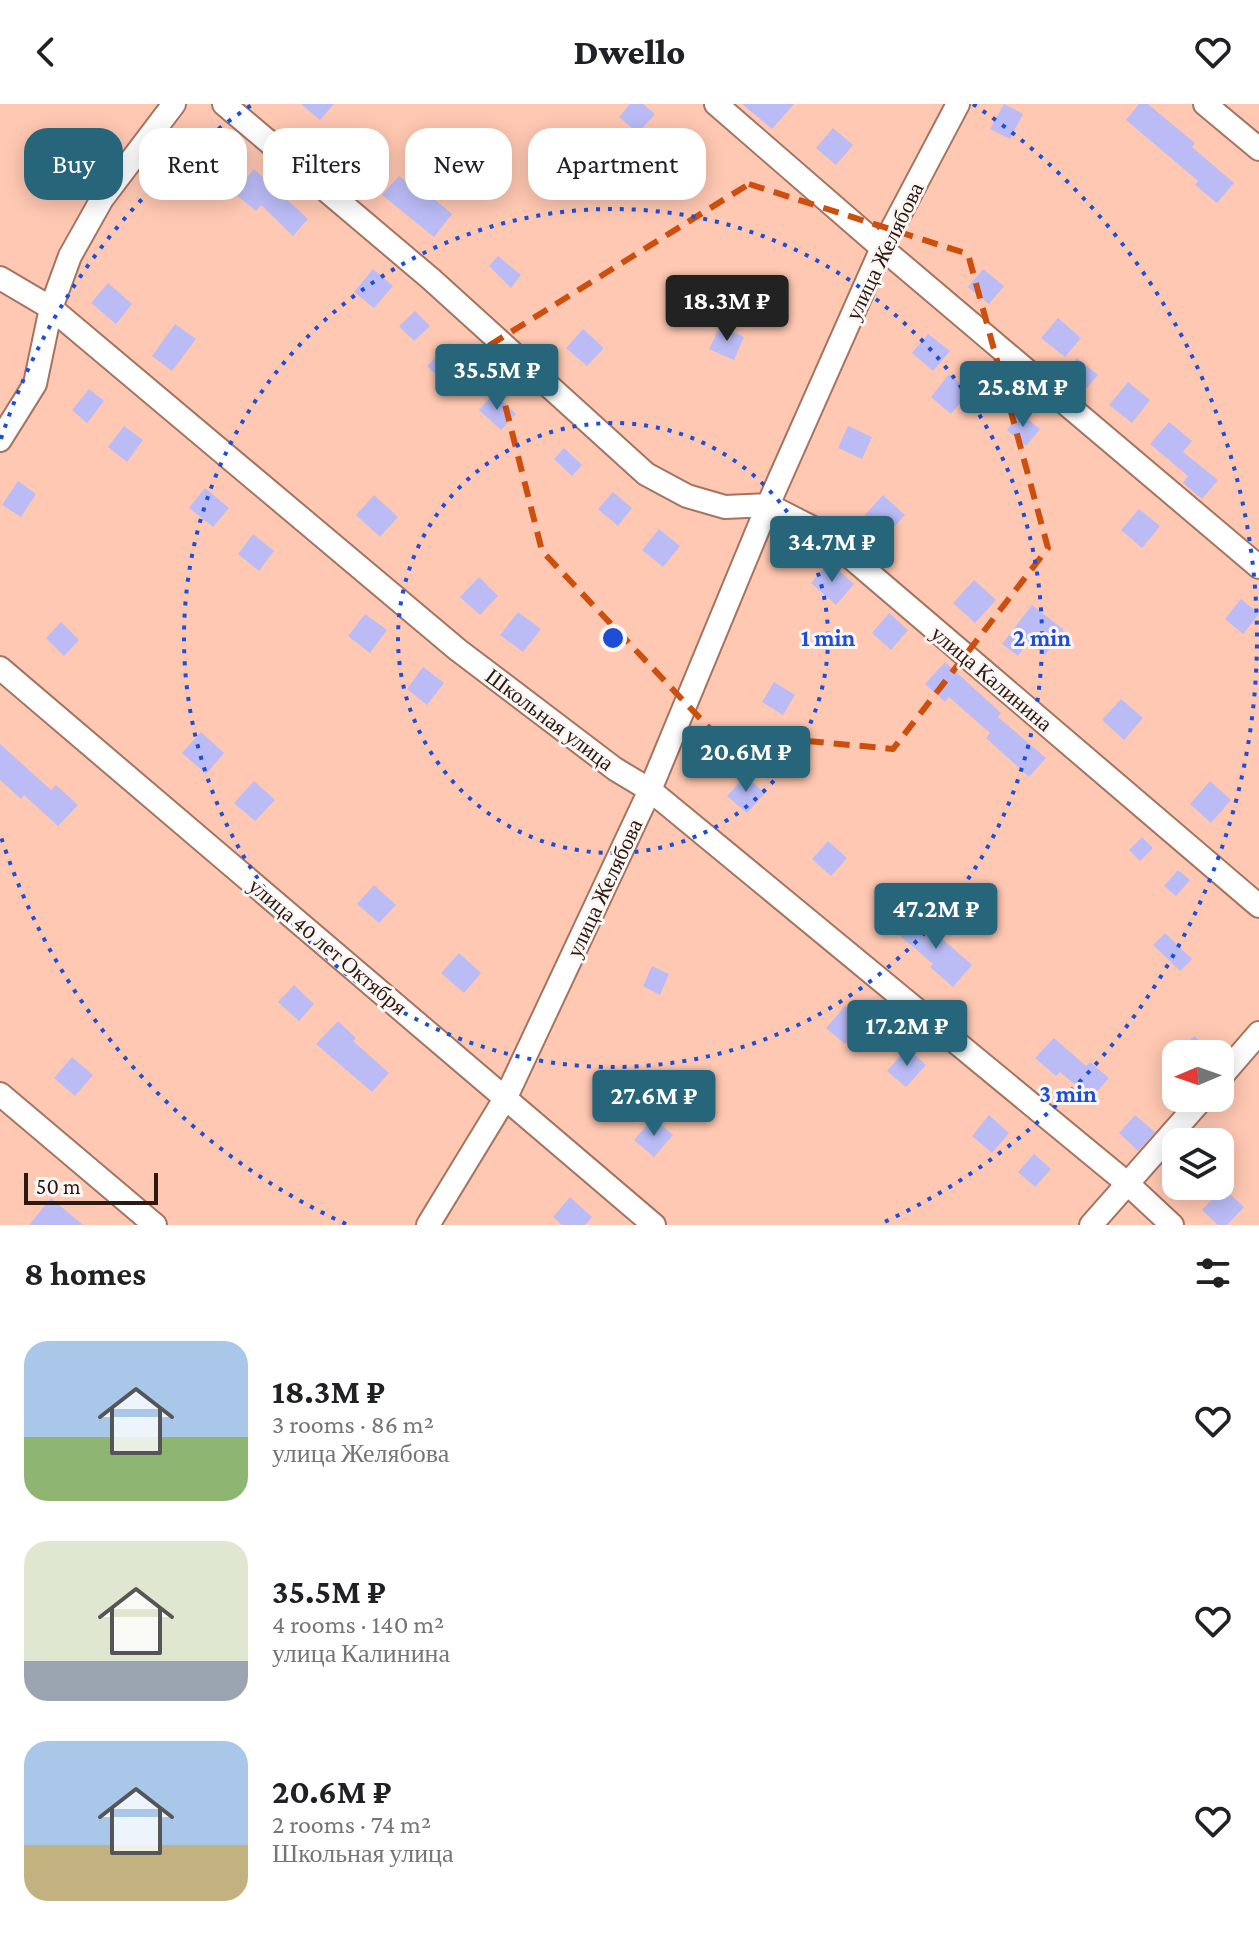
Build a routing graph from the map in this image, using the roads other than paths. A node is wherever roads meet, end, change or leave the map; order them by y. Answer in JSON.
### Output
{"nodes":[{"id":1,"x":174,"y":104,"type":"edge"},
{"id":2,"x":224,"y":104,"type":"edge"},
{"id":3,"x":716,"y":104,"type":"edge"},
{"id":4,"x":958,"y":104,"type":"edge"},
{"id":5,"x":1205,"y":104,"type":"edge"},
{"id":6,"x":1259,"y":149,"type":"edge"},
{"id":7,"x":882,"y":248,"type":"junction"},
{"id":8,"x":0,"y":278,"type":"edge"},
{"id":9,"x":51,"y":308,"type":"junction"},
{"id":10,"x":0,"y":440,"type":"edge"},
{"id":11,"x":768,"y":505,"type":"junction"},
{"id":12,"x":1259,"y":567,"type":"edge"},
{"id":13,"x":0,"y":668,"type":"edge"},
{"id":14,"x":650,"y":790,"type":"junction"},
{"id":15,"x":1259,"y":906,"type":"edge"},
{"id":16,"x":1259,"y":1033,"type":"edge"},
{"id":17,"x":1234,"y":1062,"type":"edge"},
{"id":18,"x":0,"y":1094,"type":"edge"},
{"id":19,"x":506,"y":1097,"type":"junction"},
{"id":20,"x":1191,"y":1112,"type":"edge"},
{"id":21,"x":1128,"y":1184,"type":"junction"},
{"id":22,"x":155,"y":1225,"type":"edge"},
{"id":23,"x":428,"y":1225,"type":"edge"},
{"id":24,"x":654,"y":1225,"type":"edge"},
{"id":25,"x":1091,"y":1225,"type":"edge"},
{"id":26,"x":1172,"y":1225,"type":"edge"}],
"edges":[{"from":1,"to":9,"type":"street"},
{"from":2,"to":11,"type":"street","name":"улица Калинина"},
{"from":3,"to":7,"type":"street"},
{"from":4,"to":7,"type":"street","name":"улица Желябова"},
{"from":5,"to":6,"type":"street"},
{"from":7,"to":11,"type":"street","name":"улица Желябова"},
{"from":7,"to":12,"type":"street"},
{"from":8,"to":9,"type":"street","name":"Школьная улица"},
{"from":9,"to":10,"type":"street"},
{"from":9,"to":14,"type":"street","name":"Школьная улица"},
{"from":11,"to":14,"type":"street","name":"улица Желябова"},
{"from":11,"to":15,"type":"street","name":"улица Калинина"},
{"from":13,"to":19,"type":"street","name":"улица 40 лет Октября"},
{"from":14,"to":19,"type":"street","name":"улица Желябова"},
{"from":14,"to":21,"type":"street","name":"Школьная улица"},
{"from":16,"to":17,"type":"street"},
{"from":18,"to":22,"type":"street"},
{"from":19,"to":23,"type":"street","name":"улица Желябова"},
{"from":19,"to":24,"type":"street","name":"улица 40 лет Октября"},
{"from":20,"to":21,"type":"street"},
{"from":21,"to":25,"type":"street"},
{"from":21,"to":26,"type":"street","name":"Школьная улица"}]}
